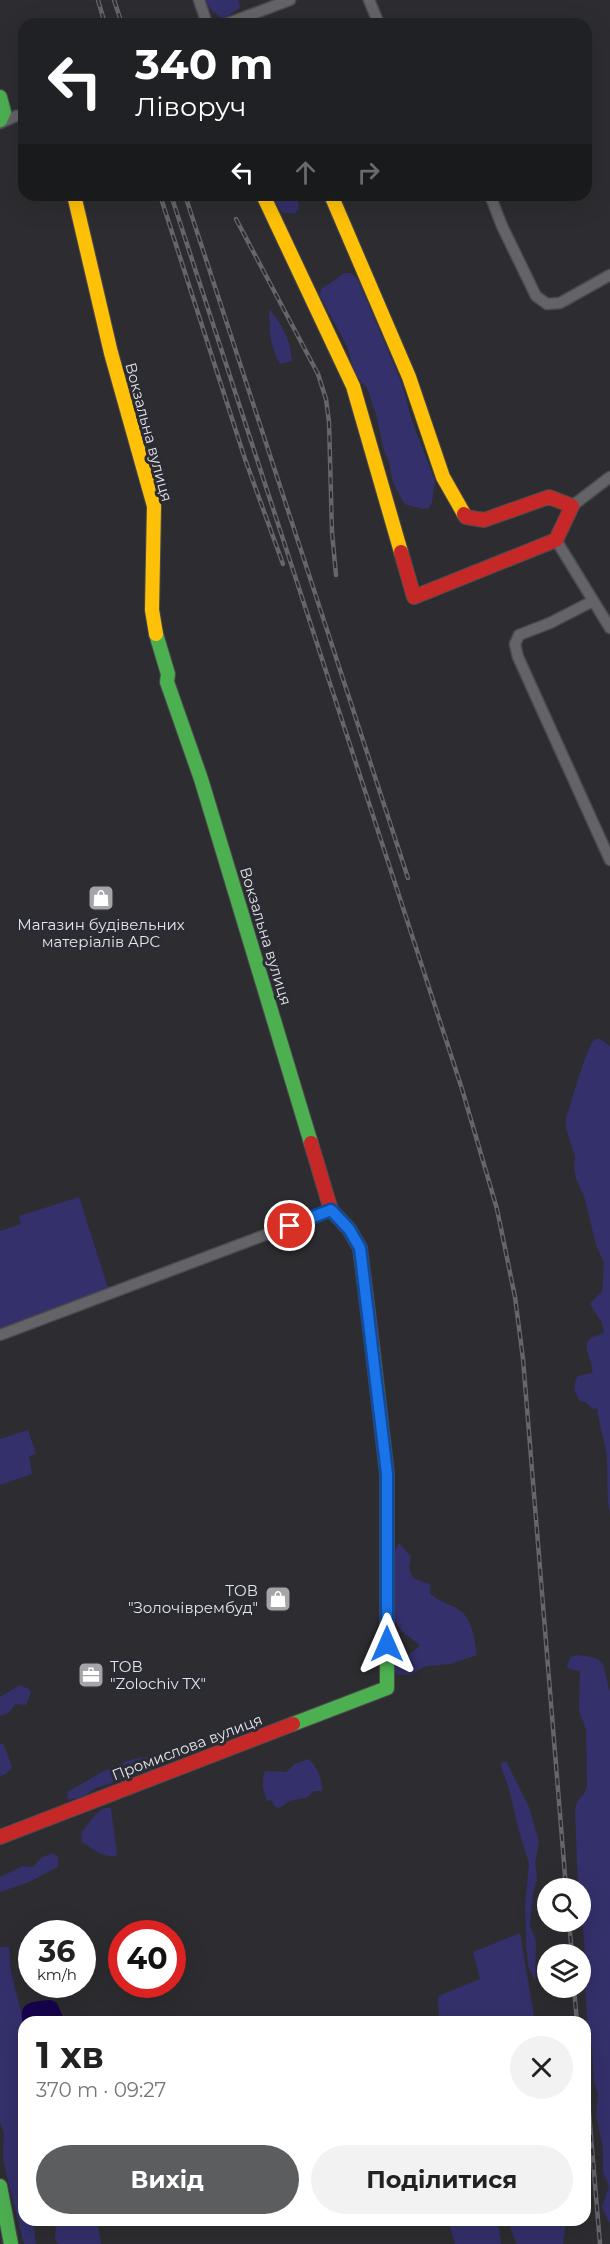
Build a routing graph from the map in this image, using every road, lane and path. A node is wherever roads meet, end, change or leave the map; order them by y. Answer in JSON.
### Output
{"nodes":[{"id":1,"x":199,"y":0,"type":"edge"},
{"id":2,"x":290,"y":0,"type":"edge"},
{"id":3,"x":369,"y":0,"type":"edge"},
{"id":4,"x":205,"y":18,"type":"edge"},
{"id":5,"x":259,"y":18,"type":"edge"},
{"id":6,"x":376,"y":18,"type":"edge"},
{"id":7,"x":0,"y":98,"type":"edge"},
{"id":8,"x":18,"y":116,"type":"edge"},
{"id":9,"x":0,"y":122,"type":"edge"},
{"id":10,"x":75,"y":201,"type":"edge"},
{"id":11,"x":266,"y":201,"type":"edge"},
{"id":12,"x":334,"y":201,"type":"edge"},
{"id":13,"x":492,"y":201,"type":"edge"},
{"id":14,"x":610,"y":275,"type":"edge"},
{"id":15,"x":610,"y":477,"type":"edge"},
{"id":16,"x":572,"y":506,"type":"junction"},
{"id":17,"x":556,"y":540,"type":"junction"},
{"id":18,"x":593,"y":601,"type":"junction"},
{"id":19,"x":610,"y":628,"type":"edge"},
{"id":20,"x":610,"y":860,"type":"edge"},
{"id":21,"x":331,"y":1210,"type":"junction"},
{"id":22,"x":0,"y":1335,"type":"edge"},
{"id":23,"x":387,"y":1688,"type":"joint"},
{"id":24,"x":0,"y":1836,"type":"edge"},
{"id":25,"x":0,"y":2186,"type":"edge"},
{"id":26,"x":11,"y":2244,"type":"edge"}],
"edges":[{"from":1,"to":4,"type":"street"},
{"from":2,"to":5,"type":"street"},
{"from":3,"to":6,"type":"street"},
{"from":7,"to":9,"type":"main road"},
{"from":8,"to":9,"type":"street"},
{"from":10,"to":21,"type":"main road","name":"Вокзальна вулиця"},
{"from":11,"to":17,"type":"main road"},
{"from":12,"to":16,"type":"main road"},
{"from":13,"to":14,"type":"street"},
{"from":15,"to":16,"type":"street"},
{"from":16,"to":17,"type":"main road"},
{"from":17,"to":18,"type":"street"},
{"from":18,"to":19,"type":"street"},
{"from":18,"to":20,"type":"street"},
{"from":21,"to":22,"type":"street"},
{"from":21,"to":23,"type":"main road","name":"Вокзальна вулиця"},
{"from":23,"to":24,"type":"main road","name":"Промислова вулиця"},
{"from":25,"to":26,"type":"main road"}]}
